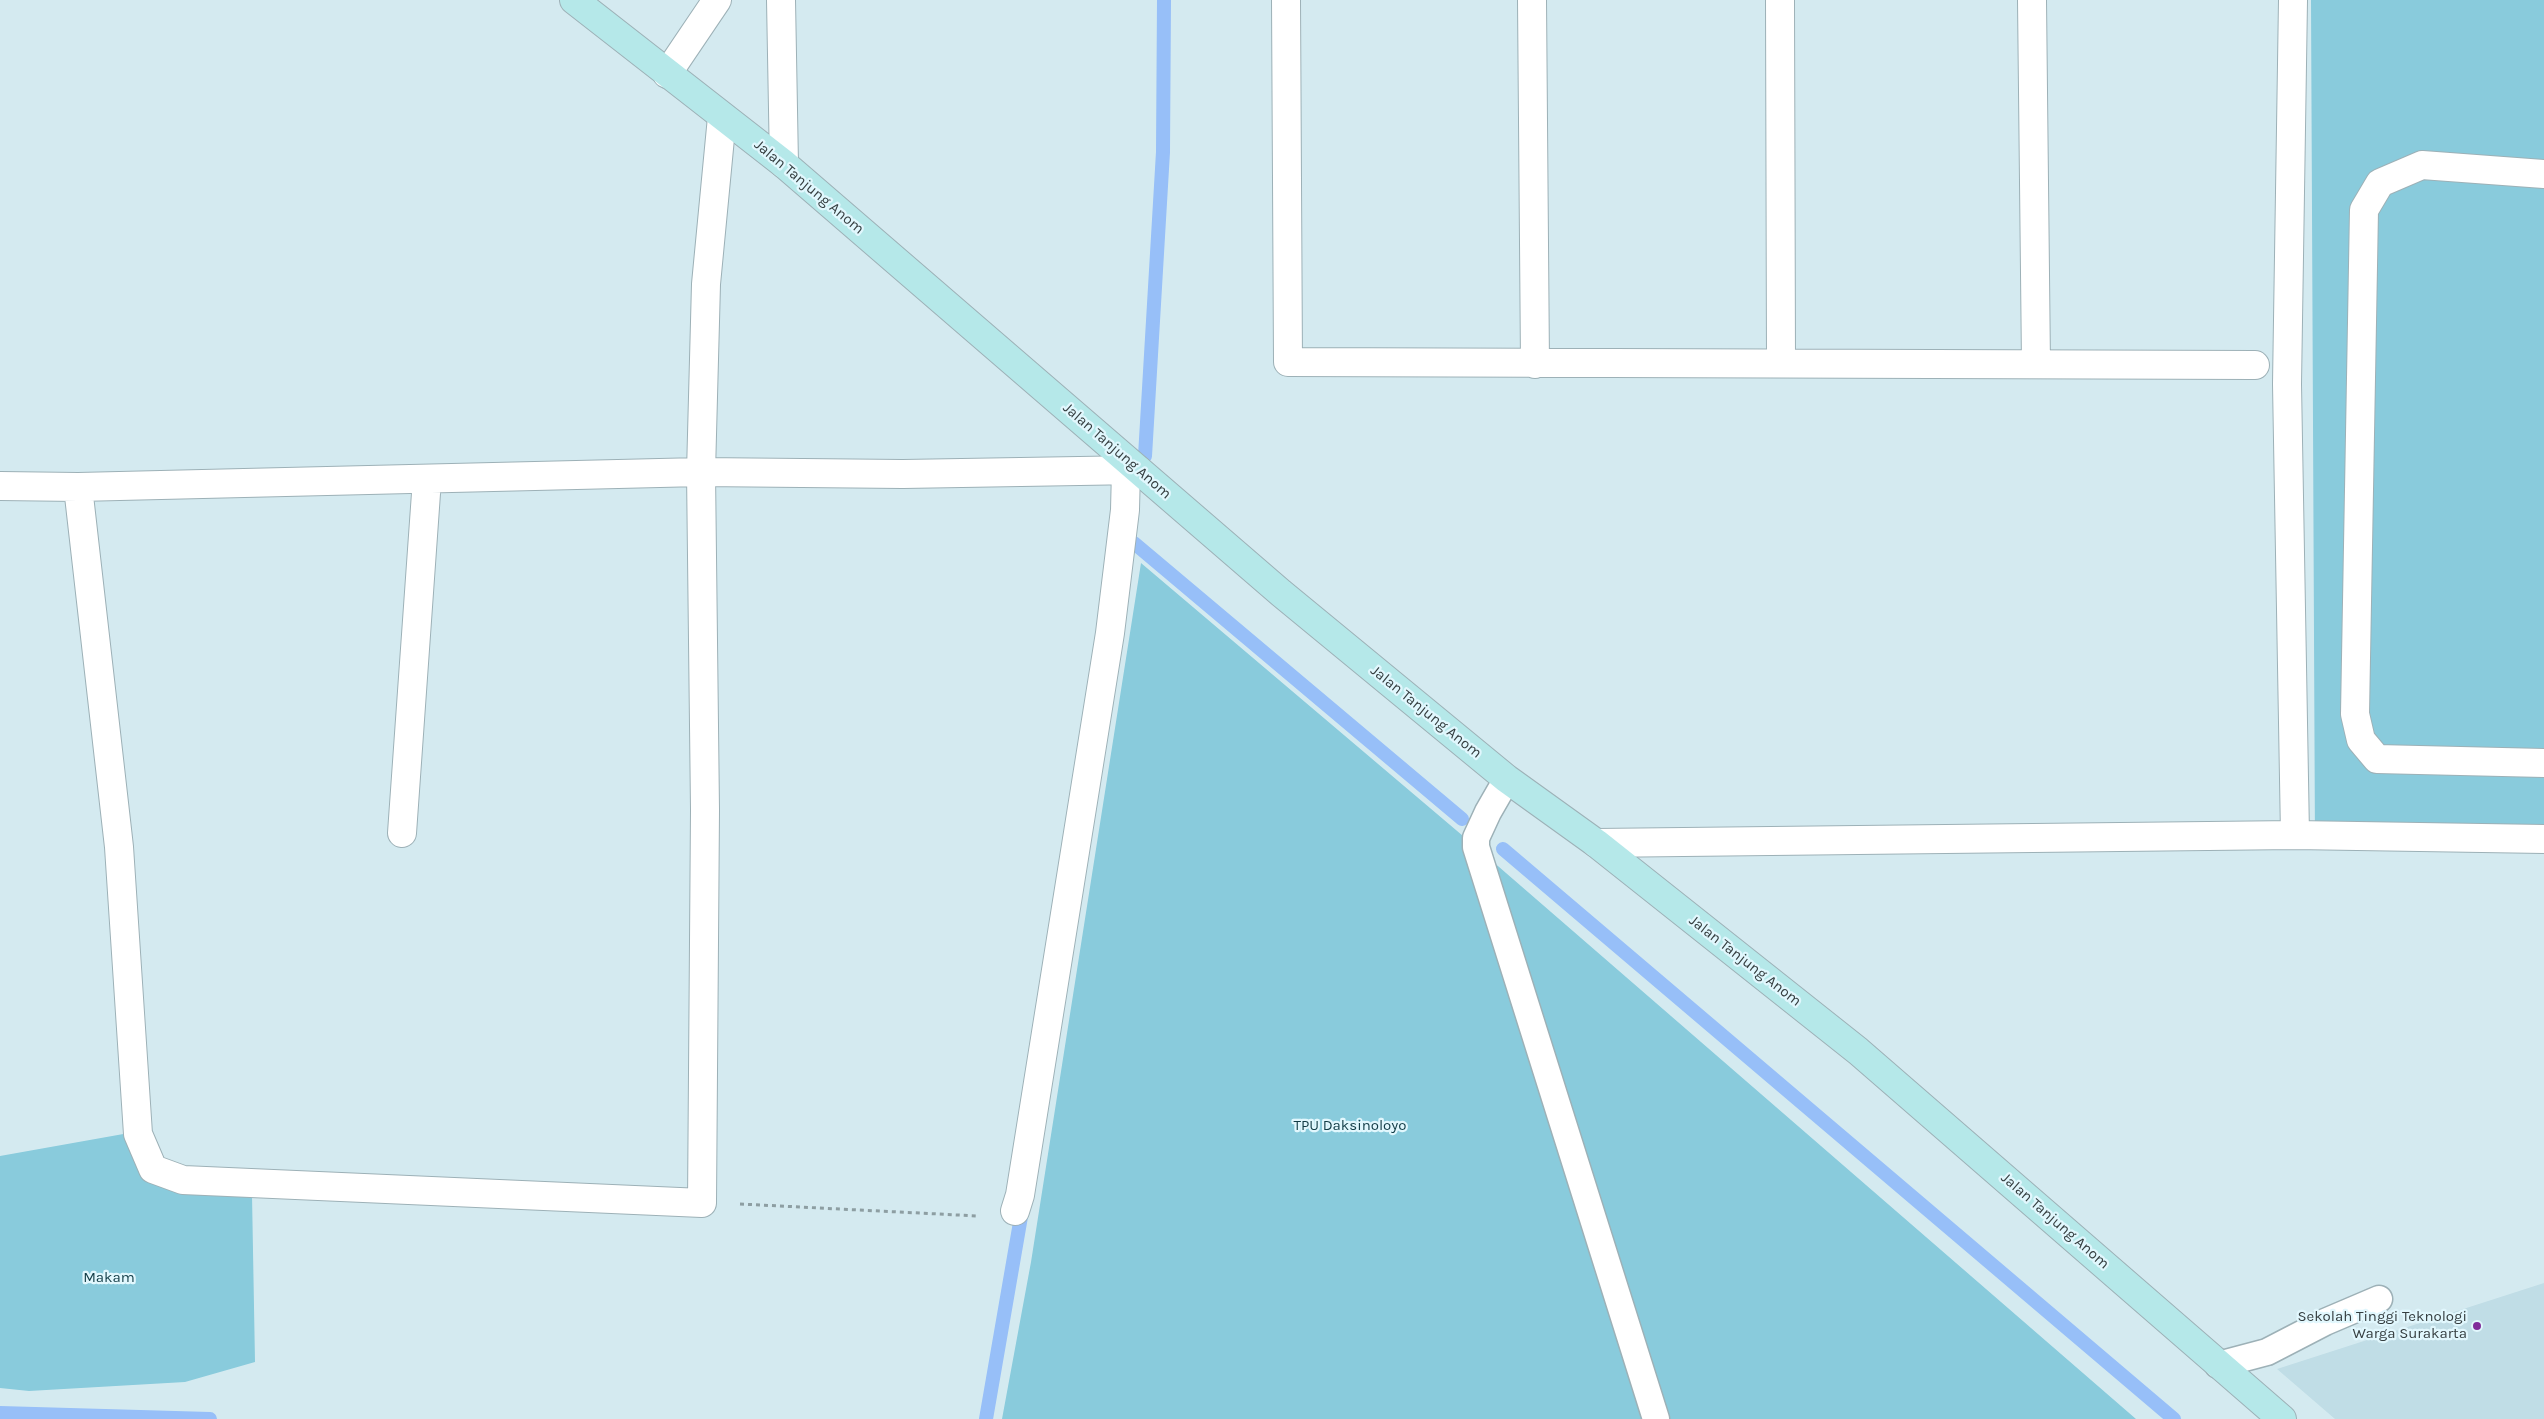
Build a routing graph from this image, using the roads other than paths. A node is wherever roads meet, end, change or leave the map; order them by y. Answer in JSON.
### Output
{"nodes":[{"id":1,"x":574,"y":0,"type":"edge"},
{"id":2,"x":717,"y":0,"type":"edge"},
{"id":3,"x":781,"y":0,"type":"edge"},
{"id":4,"x":1286,"y":0,"type":"edge"},
{"id":5,"x":1532,"y":0,"type":"edge"},
{"id":6,"x":1780,"y":0,"type":"edge"},
{"id":7,"x":2032,"y":0,"type":"edge"},
{"id":8,"x":2293,"y":0,"type":"edge"},
{"id":9,"x":668,"y":74,"type":"junction"},
{"id":10,"x":722,"y":117,"type":"junction"},
{"id":11,"x":784,"y":164,"type":"junction"},
{"id":12,"x":2544,"y":174,"type":"edge"},
{"id":13,"x":1781,"y":363,"type":"junction"},
{"id":14,"x":1535,"y":364,"type":"junction"},
{"id":15,"x":2036,"y":364,"type":"junction"},
{"id":16,"x":2255,"y":364,"type":"dead end"},
{"id":17,"x":1132,"y":470,"type":"junction"},
{"id":18,"x":701,"y":472,"type":"junction"},
{"id":19,"x":427,"y":479,"type":"junction"},
{"id":20,"x":0,"y":486,"type":"edge"},
{"id":21,"x":78,"y":486,"type":"junction"},
{"id":22,"x":2544,"y":763,"type":"edge"},
{"id":23,"x":1507,"y":778,"type":"junction"},
{"id":24,"x":402,"y":833,"type":"dead end"},
{"id":25,"x":2295,"y":835,"type":"junction"},
{"id":26,"x":2544,"y":839,"type":"edge"},
{"id":27,"x":1596,"y":843,"type":"junction"},
{"id":28,"x":1015,"y":1211,"type":"road end"},
{"id":29,"x":2379,"y":1299,"type":"dead end"},
{"id":30,"x":2218,"y":1365,"type":"junction"},
{"id":31,"x":1656,"y":1419,"type":"edge"},
{"id":32,"x":2282,"y":1419,"type":"edge"}],
"edges":[{"from":1,"to":9,"type":"main road","name":"Jalan Tanjung Anom"},
{"from":2,"to":9,"type":"street"},
{"from":3,"to":11,"type":"street"},
{"from":4,"to":14,"type":"street"},
{"from":5,"to":14,"type":"street"},
{"from":6,"to":13,"type":"street"},
{"from":7,"to":15,"type":"street"},
{"from":8,"to":25,"type":"street"},
{"from":9,"to":10,"type":"main road","name":"Jalan Tanjung Anom"},
{"from":10,"to":11,"type":"main road","name":"Jalan Tanjung Anom"},
{"from":10,"to":18,"type":"street"},
{"from":11,"to":17,"type":"main road","name":"Jalan Tanjung Anom"},
{"from":12,"to":22,"type":"street"},
{"from":13,"to":14,"type":"street"},
{"from":13,"to":15,"type":"street"},
{"from":15,"to":16,"type":"street"},
{"from":17,"to":18,"type":"street"},
{"from":17,"to":23,"type":"main road","name":"Jalan Tanjung Anom"},
{"from":17,"to":28,"type":"street"},
{"from":18,"to":19,"type":"street"},
{"from":18,"to":21,"type":"street"},
{"from":19,"to":21,"type":"street"},
{"from":19,"to":24,"type":"street"},
{"from":20,"to":21,"type":"street"},
{"from":23,"to":27,"type":"main road","name":"Jalan Tanjung Anom"},
{"from":23,"to":31,"type":"lane"},
{"from":25,"to":26,"type":"street"},
{"from":25,"to":27,"type":"street"},
{"from":27,"to":30,"type":"main road","name":"Jalan Tanjung Anom"},
{"from":29,"to":30,"type":"lane"},
{"from":30,"to":32,"type":"main road","name":"Jalan Tanjung Anom"}]}
